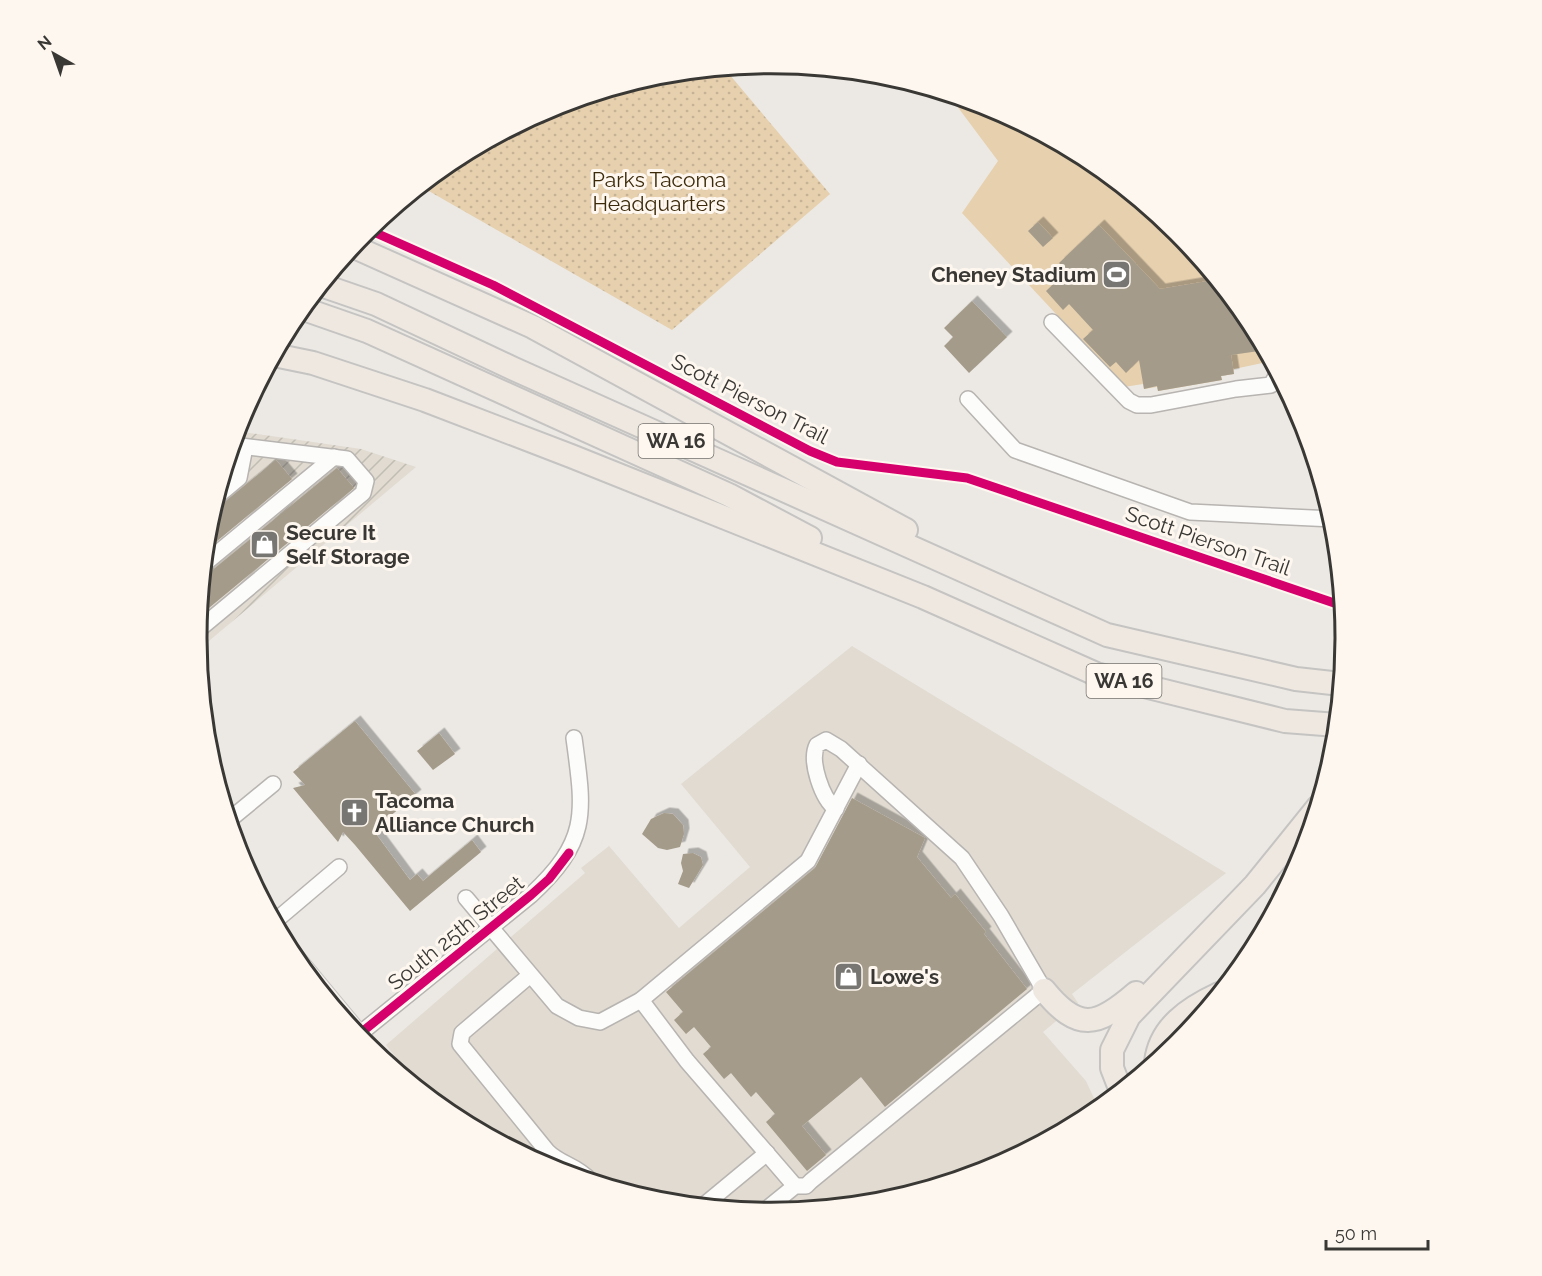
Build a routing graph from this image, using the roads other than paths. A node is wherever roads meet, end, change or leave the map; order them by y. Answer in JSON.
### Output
{"nodes":[{"id":1,"x":362,"y":250,"type":"edge"},
{"id":2,"x":328,"y":288,"type":"edge"},
{"id":3,"x":311,"y":311,"type":"edge"},
{"id":4,"x":1052,"y":322,"type":"dead end"},
{"id":5,"x":287,"y":349,"type":"edge"},
{"id":6,"x":282,"y":357,"type":"edge"},
{"id":7,"x":1273,"y":381,"type":"edge"},
{"id":8,"x":968,"y":399,"type":"dead end"},
{"id":9,"x":425,"y":400,"type":"junction"},
{"id":10,"x":240,"y":446,"type":"edge"},
{"id":11,"x":238,"y":451,"type":"edge"},
{"id":12,"x":334,"y":457,"type":"junction"},
{"id":13,"x":227,"y":488,"type":"edge"},
{"id":14,"x":1323,"y":518,"type":"edge"},
{"id":15,"x":212,"y":558,"type":"edge"},
{"id":16,"x":922,"y":597,"type":"junction"},
{"id":17,"x":1031,"y":600,"type":"junction"},
{"id":18,"x":207,"y":622,"type":"edge"},
{"id":19,"x":1333,"y":683,"type":"edge"},
{"id":20,"x":1329,"y":724,"type":"edge"},
{"id":21,"x":574,"y":738,"type":"dead end"},
{"id":22,"x":859,"y":764,"type":"junction"},
{"id":23,"x":273,"y":784,"type":"dead end"},
{"id":24,"x":836,"y":808,"type":"junction"},
{"id":25,"x":235,"y":815,"type":"edge"},
{"id":26,"x":1304,"y":824,"type":"edge"},
{"id":27,"x":339,"y":867,"type":"dead end"},
{"id":28,"x":466,"y":898,"type":"dead end"},
{"id":29,"x":280,"y":917,"type":"edge"},
{"id":30,"x":490,"y":928,"type":"junction"},
{"id":31,"x":1170,"y":972,"type":"junction"},
{"id":32,"x":530,"y":976,"type":"junction"},
{"id":33,"x":1044,"y":990,"type":"junction"},
{"id":34,"x":641,"y":1000,"type":"junction"},
{"id":35,"x":1200,"y":1004,"type":"edge"},
{"id":36,"x":365,"y":1029,"type":"edge"},
{"id":37,"x":1160,"y":1046,"type":"edge"},
{"id":38,"x":1118,"y":1083,"type":"edge"},
{"id":39,"x":767,"y":1154,"type":"junction"},
{"id":40,"x":578,"y":1168,"type":"edge"},
{"id":41,"x":795,"y":1186,"type":"junction"},
{"id":42,"x":711,"y":1199,"type":"edge"},
{"id":43,"x":775,"y":1202,"type":"edge"}],
"edges":[{"from":1,"to":17,"type":"highway"},
{"from":2,"to":17,"type":"highway","number":"WA 16"},
{"from":3,"to":16,"type":"highway","number":"WA 16"},
{"from":4,"to":7,"type":"street"},
{"from":5,"to":9,"type":"highway"},
{"from":6,"to":9,"type":"highway"},
{"from":8,"to":14,"type":"street"},
{"from":9,"to":16,"type":"highway"},
{"from":10,"to":12,"type":"street"},
{"from":11,"to":13,"type":"street"},
{"from":12,"to":15,"type":"street"},
{"from":12,"to":18,"type":"street"},
{"from":16,"to":20,"type":"highway","number":"WA 16"},
{"from":17,"to":19,"type":"highway","number":"WA 16"},
{"from":21,"to":30,"type":"street","name":"South 25th Street"},
{"from":22,"to":24,"type":"street"},
{"from":22,"to":24,"type":"street"},
{"from":22,"to":33,"type":"street"},
{"from":23,"to":25,"type":"street"},
{"from":24,"to":34,"type":"street"},
{"from":26,"to":31,"type":"highway"},
{"from":27,"to":29,"type":"street"},
{"from":28,"to":30,"type":"street"},
{"from":30,"to":32,"type":"street"},
{"from":30,"to":36,"type":"street","name":"South 25th Street"},
{"from":31,"to":33,"type":"highway"},
{"from":31,"to":38,"type":"highway"},
{"from":32,"to":34,"type":"street"},
{"from":32,"to":40,"type":"street"},
{"from":33,"to":41,"type":"street"},
{"from":34,"to":39,"type":"street"},
{"from":35,"to":37,"type":"highway"},
{"from":39,"to":41,"type":"street"},
{"from":39,"to":42,"type":"street"},
{"from":41,"to":43,"type":"street"}]}
